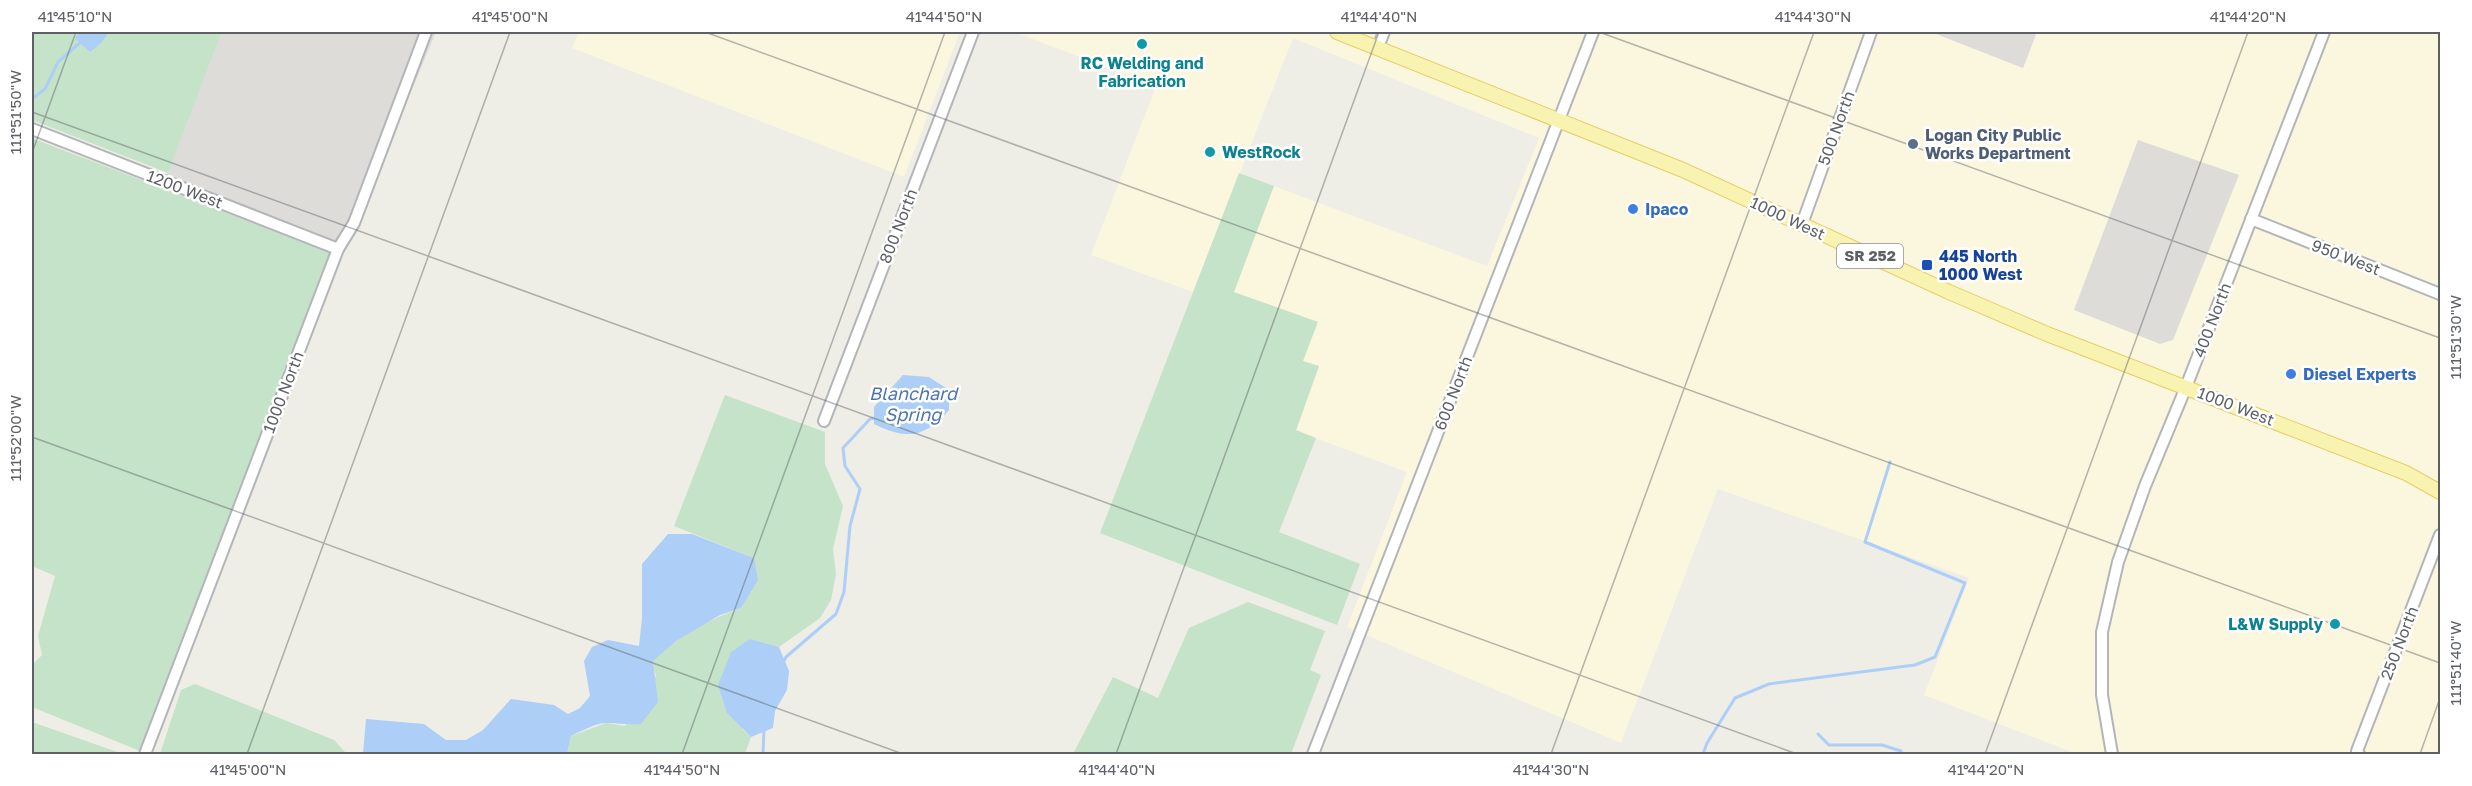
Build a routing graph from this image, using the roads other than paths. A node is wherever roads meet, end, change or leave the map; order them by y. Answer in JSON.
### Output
{"nodes":[{"id":1,"x":426,"y":32,"type":"edge"},
{"id":2,"x":973,"y":32,"type":"edge"},
{"id":3,"x":1337,"y":32,"type":"edge"},
{"id":4,"x":1384,"y":32,"type":"edge"},
{"id":5,"x":1593,"y":32,"type":"edge"},
{"id":6,"x":1871,"y":32,"type":"edge"},
{"id":7,"x":2324,"y":32,"type":"edge"},
{"id":8,"x":1378,"y":47,"type":"junction"},
{"id":9,"x":1559,"y":120,"type":"junction"},
{"id":10,"x":32,"y":129,"type":"edge"},
{"id":11,"x":2251,"y":219,"type":"junction"},
{"id":12,"x":1802,"y":224,"type":"junction"},
{"id":13,"x":338,"y":249,"type":"junction"},
{"id":14,"x":2440,"y":294,"type":"edge"},
{"id":15,"x":2186,"y":387,"type":"junction"},
{"id":16,"x":824,"y":421,"type":"dead end"},
{"id":17,"x":2406,"y":473,"type":"junction"},
{"id":18,"x":2440,"y":480,"type":"edge"},
{"id":19,"x":2440,"y":492,"type":"edge"},
{"id":20,"x":2440,"y":535,"type":"edge"},
{"id":21,"x":2358,"y":753,"type":"edge"},
{"id":22,"x":145,"y":754,"type":"edge"},
{"id":23,"x":1313,"y":754,"type":"edge"},
{"id":24,"x":2112,"y":754,"type":"edge"}],
"edges":[{"from":1,"to":13,"type":"street","name":"1000 North"},
{"from":2,"to":16,"type":"street","name":"800 North"},
{"from":3,"to":8,"type":"main road","name":"1000 West","number":"SR 252"},
{"from":4,"to":8,"type":"street"},
{"from":5,"to":9,"type":"street","name":"600 North"},
{"from":6,"to":12,"type":"street","name":"500 North"},
{"from":7,"to":11,"type":"street","name":"400 North"},
{"from":8,"to":9,"type":"main road","name":"1000 West","number":"SR 252"},
{"from":9,"to":12,"type":"main road","name":"1000 West","number":"SR 252"},
{"from":9,"to":23,"type":"street","name":"600 North"},
{"from":10,"to":13,"type":"street","name":"1200 West"},
{"from":11,"to":14,"type":"street","name":"950 West"},
{"from":11,"to":15,"type":"street","name":"400 North"},
{"from":12,"to":15,"type":"main road","name":"1000 West","number":"SR 252"},
{"from":13,"to":22,"type":"street","name":"1000 North"},
{"from":15,"to":17,"type":"main road","name":"1000 West","number":"SR 252"},
{"from":15,"to":24,"type":"street","name":"400 North"},
{"from":17,"to":18,"type":"main road","name":"1000 West","number":"SR 252"},
{"from":17,"to":19,"type":"main road","name":"1000 West","number":"SR 252"},
{"from":20,"to":21,"type":"street","name":"250 North"}]}
